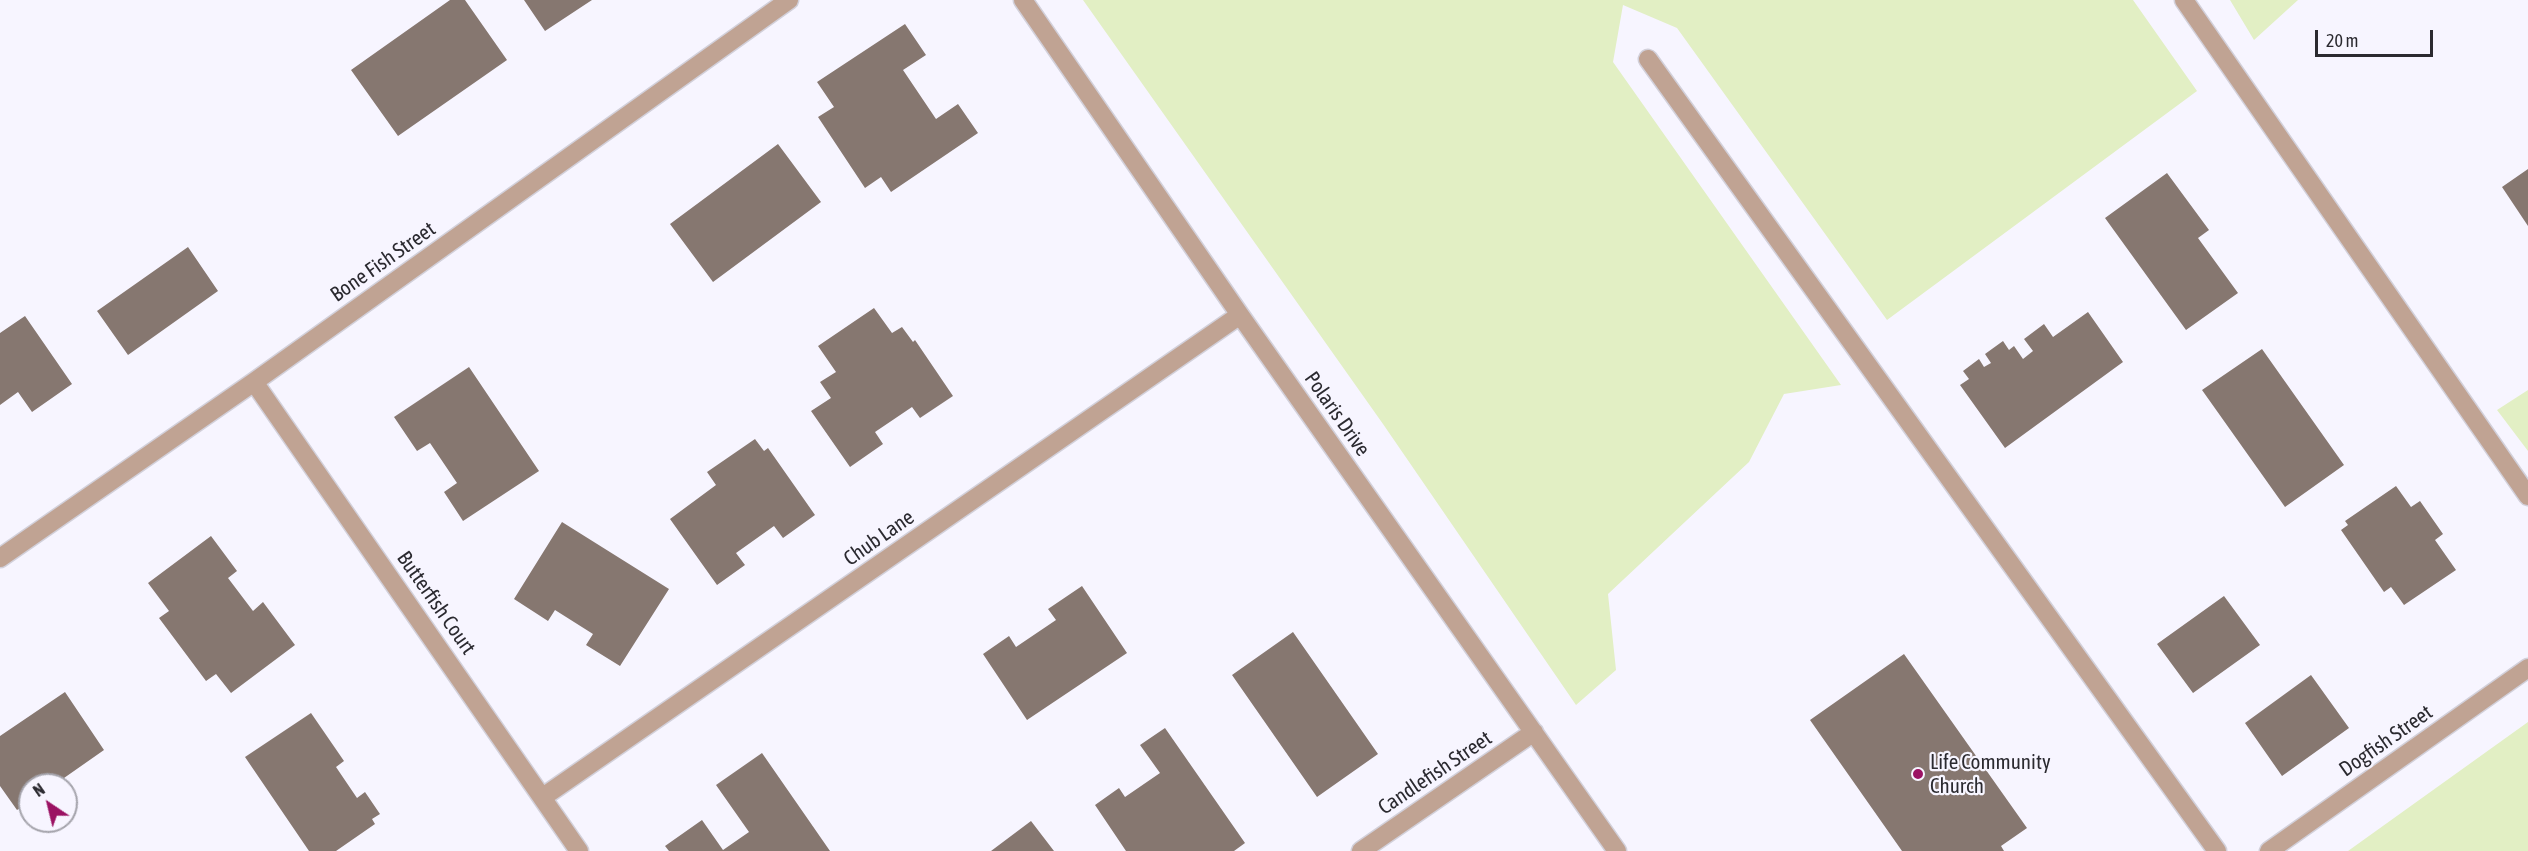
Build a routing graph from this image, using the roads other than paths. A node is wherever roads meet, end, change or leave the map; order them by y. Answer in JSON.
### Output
{"nodes":[{"id":1,"x":789,"y":0,"type":"edge"},
{"id":2,"x":1023,"y":0,"type":"edge"},
{"id":3,"x":2184,"y":0,"type":"edge"},
{"id":4,"x":1648,"y":59,"type":"dead end"},
{"id":5,"x":1240,"y":315,"type":"junction"},
{"id":6,"x":254,"y":382,"type":"junction"},
{"id":7,"x":2528,"y":496,"type":"edge"},
{"id":8,"x":0,"y":558,"type":"edge"},
{"id":9,"x":2528,"y":668,"type":"edge"},
{"id":10,"x":1534,"y":732,"type":"junction"},
{"id":11,"x":543,"y":797,"type":"junction"},
{"id":12,"x":579,"y":851,"type":"edge"},
{"id":13,"x":1361,"y":851,"type":"edge"},
{"id":14,"x":1617,"y":851,"type":"edge"},
{"id":15,"x":2217,"y":851,"type":"edge"},
{"id":16,"x":2269,"y":851,"type":"edge"}],
"edges":[{"from":1,"to":6,"type":"street","name":"Bone Fish Street"},
{"from":2,"to":5,"type":"street","name":"Polaris Drive"},
{"from":3,"to":7,"type":"street"},
{"from":4,"to":15,"type":"street"},
{"from":5,"to":10,"type":"street","name":"Polaris Drive"},
{"from":5,"to":11,"type":"street","name":"Chub Lane"},
{"from":6,"to":8,"type":"street","name":"Bone Fish Street"},
{"from":6,"to":11,"type":"street","name":"Butterfish Court"},
{"from":9,"to":16,"type":"street","name":"Dogfish Street"},
{"from":10,"to":13,"type":"street","name":"Candlefish Street"},
{"from":10,"to":14,"type":"street","name":"Polaris Drive"},
{"from":11,"to":12,"type":"street","name":"Butterfish Court"}]}
